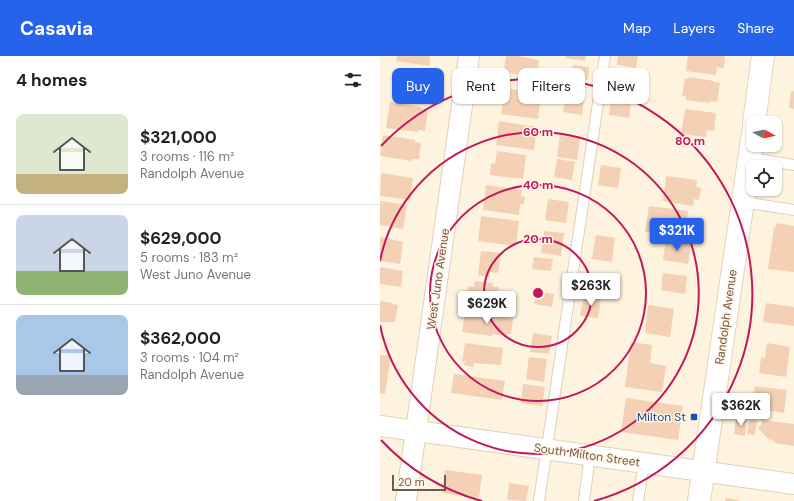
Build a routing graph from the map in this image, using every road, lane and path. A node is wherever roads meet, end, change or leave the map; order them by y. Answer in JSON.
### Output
{"nodes":[{"id":1,"x":469,"y":56,"type":"edge"},
{"id":2,"x":605,"y":56,"type":"edge"},
{"id":3,"x":763,"y":56,"type":"edge"},
{"id":4,"x":755,"y":116,"type":"edge"},
{"id":5,"x":751,"y":152,"type":"edge"},
{"id":6,"x":750,"y":158,"type":"junction"},
{"id":7,"x":794,"y":165,"type":"edge"},
{"id":8,"x":743,"y":202,"type":"junction"},
{"id":9,"x":794,"y":210,"type":"edge"},
{"id":10,"x":380,"y":426,"type":"edge"},
{"id":11,"x":417,"y":431,"type":"junction"},
{"id":12,"x":547,"y":449,"type":"junction"},
{"id":13,"x":590,"y":455,"type":"junction"},
{"id":14,"x":644,"y":463,"type":"junction"},
{"id":15,"x":704,"y":471,"type":"junction"},
{"id":16,"x":794,"y":484,"type":"edge"},
{"id":17,"x":406,"y":501,"type":"edge"},
{"id":18,"x":539,"y":501,"type":"edge"},
{"id":19,"x":584,"y":501,"type":"edge"},
{"id":20,"x":638,"y":501,"type":"edge"},
{"id":21,"x":699,"y":501,"type":"edge"}],
"edges":[{"from":1,"to":11,"type":"street","name":"West Juno Avenue"},
{"from":2,"to":12,"type":"lane"},
{"from":3,"to":4,"type":"street"},
{"from":5,"to":6,"type":"street","name":"Randolph Avenue"},
{"from":6,"to":7,"type":"lane"},
{"from":6,"to":8,"type":"street","name":"Randolph Avenue"},
{"from":8,"to":9,"type":"lane"},
{"from":8,"to":15,"type":"street","name":"Randolph Avenue"},
{"from":10,"to":11,"type":"street","name":"South Milton Street"},
{"from":11,"to":12,"type":"street","name":"South Milton Street"},
{"from":11,"to":17,"type":"street","name":"West Juno Avenue"},
{"from":12,"to":13,"type":"street","name":"South Milton Street"},
{"from":12,"to":18,"type":"lane"},
{"from":13,"to":14,"type":"street","name":"South Milton Street"},
{"from":13,"to":19,"type":"lane"},
{"from":14,"to":15,"type":"street","name":"South Milton Street"},
{"from":14,"to":20,"type":"lane"},
{"from":15,"to":16,"type":"street","name":"South Milton Street"},
{"from":15,"to":21,"type":"street","name":"Randolph Avenue"}]}
